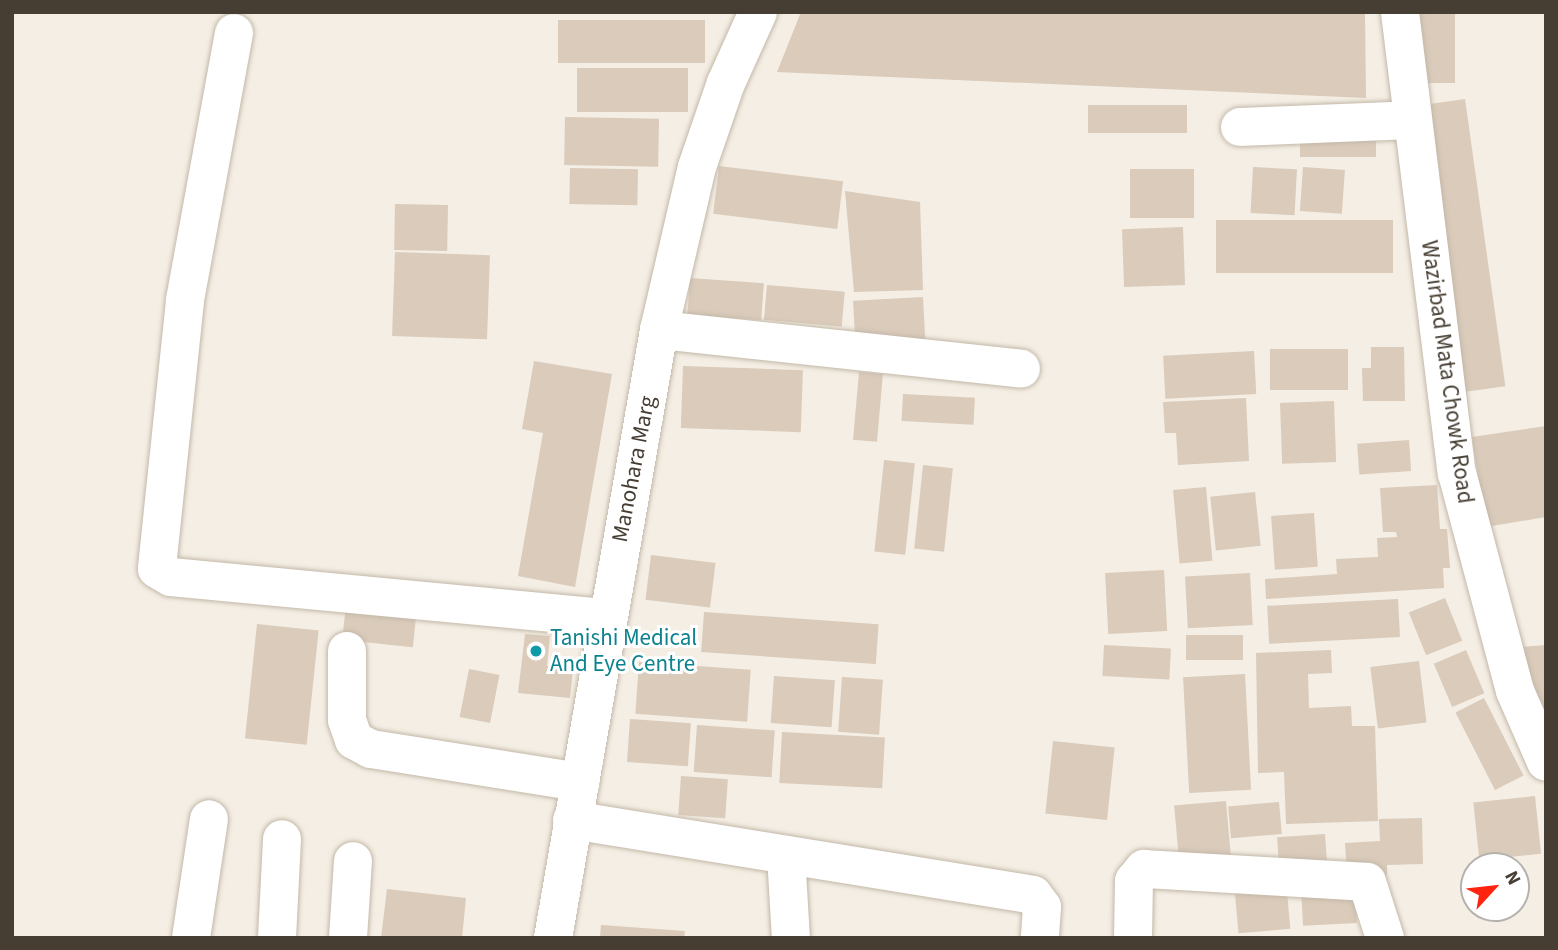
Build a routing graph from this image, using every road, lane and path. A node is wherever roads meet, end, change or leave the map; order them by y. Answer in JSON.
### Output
{"nodes":[{"id":1,"x":758,"y":12,"type":"edge"},
{"id":2,"x":1399,"y":12,"type":"edge"},
{"id":3,"x":234,"y":33,"type":"dead end"},
{"id":4,"x":1411,"y":120,"type":"junction"},
{"id":5,"x":1240,"y":127,"type":"dead end"},
{"id":6,"x":659,"y":330,"type":"junction"},
{"id":7,"x":1021,"y":369,"type":"dead end"},
{"id":8,"x":606,"y":618,"type":"junction"},
{"id":9,"x":347,"y":651,"type":"dead end"},
{"id":10,"x":1536,"y":720,"type":"edge"},
{"id":11,"x":1546,"y":762,"type":"edge"},
{"id":12,"x":580,"y":782,"type":"junction"},
{"id":13,"x":209,"y":819,"type":"dead end"},
{"id":14,"x":572,"y":820,"type":"junction"},
{"id":15,"x":282,"y":839,"type":"dead end"},
{"id":16,"x":786,"y":855,"type":"junction"},
{"id":17,"x":353,"y":860,"type":"dead end"},
{"id":18,"x":191,"y":938,"type":"edge"},
{"id":19,"x":277,"y":938,"type":"edge"},
{"id":20,"x":348,"y":938,"type":"edge"},
{"id":21,"x":553,"y":938,"type":"edge"},
{"id":22,"x":791,"y":938,"type":"edge"},
{"id":23,"x":1040,"y":938,"type":"edge"},
{"id":24,"x":1133,"y":938,"type":"edge"},
{"id":25,"x":1385,"y":938,"type":"edge"}],
"edges":[{"from":1,"to":6,"type":"street","name":"Manohara Marg"},
{"from":2,"to":4,"type":"street","name":"Wazirbad Mata Chowk Road"},
{"from":3,"to":8,"type":"street"},
{"from":4,"to":5,"type":"street"},
{"from":4,"to":10,"type":"street","name":"Wazirbad Mata Chowk Road"},
{"from":6,"to":7,"type":"street"},
{"from":6,"to":8,"type":"street","name":"Manohara Marg"},
{"from":8,"to":12,"type":"street","name":"Manohara Marg"},
{"from":9,"to":12,"type":"street"},
{"from":10,"to":11,"type":"street","name":"Wazirbad Mata Chowk Road"},
{"from":12,"to":14,"type":"street","name":"Manohara Marg"},
{"from":13,"to":18,"type":"street"},
{"from":14,"to":16,"type":"street"},
{"from":14,"to":21,"type":"street","name":"Manohara Marg"},
{"from":15,"to":19,"type":"street"},
{"from":16,"to":22,"type":"street"},
{"from":16,"to":23,"type":"street"},
{"from":17,"to":20,"type":"street"},
{"from":24,"to":25,"type":"street"}]}
